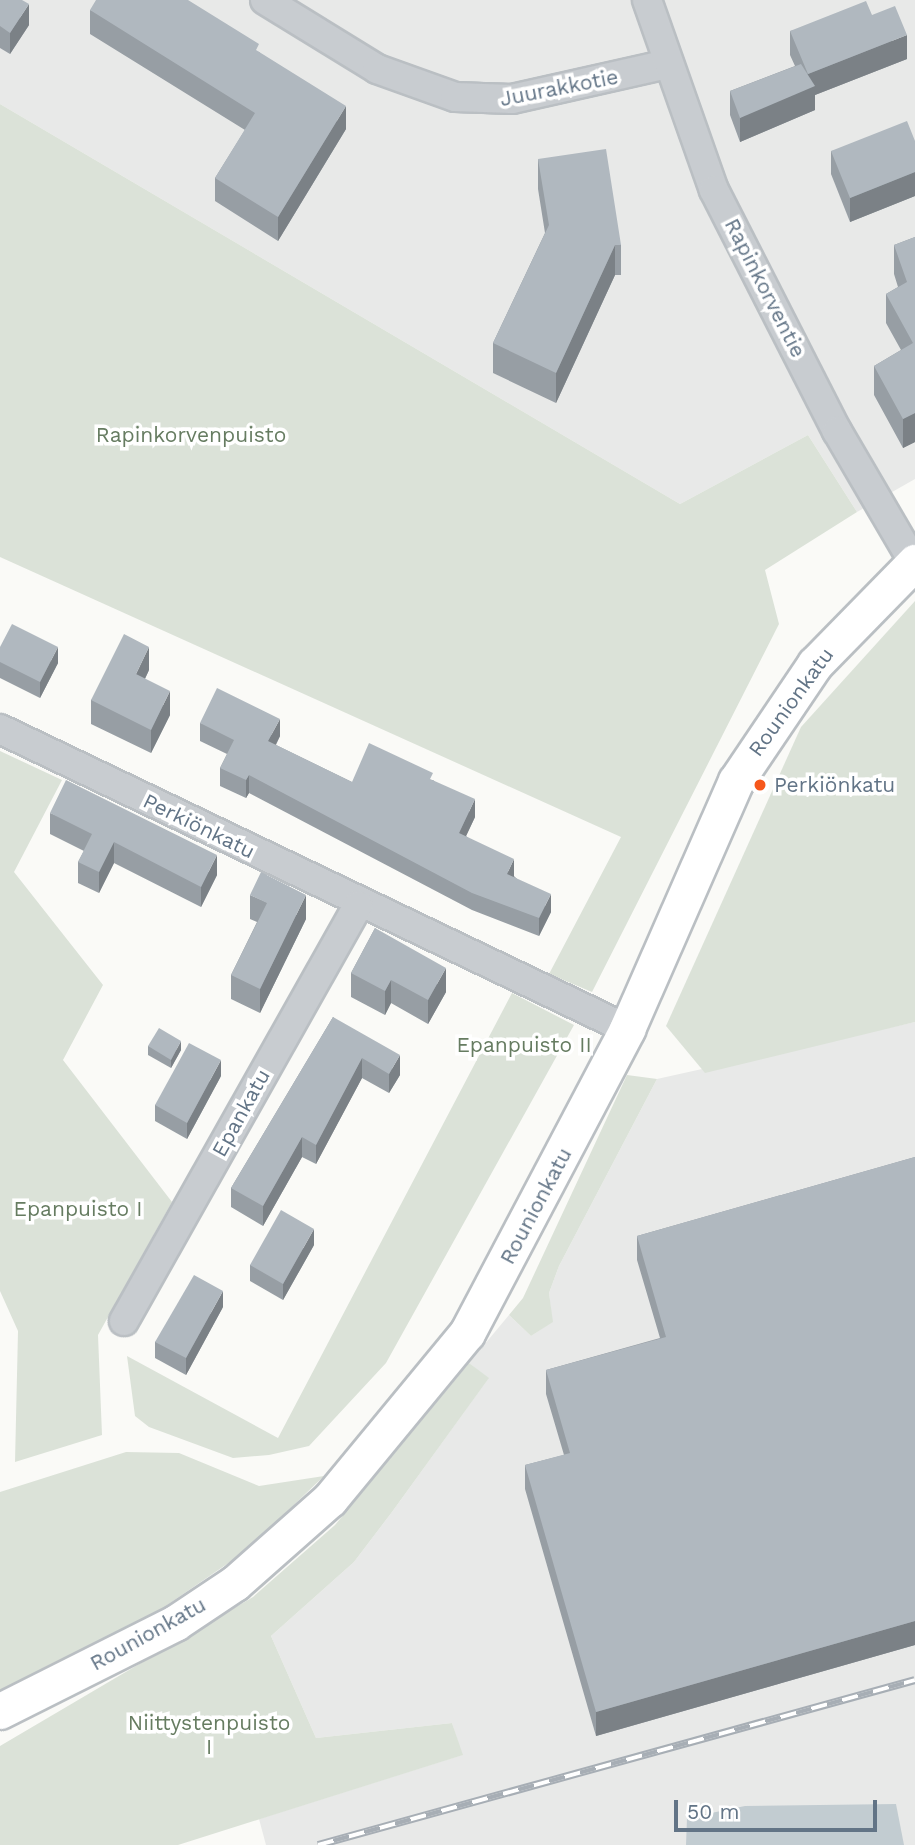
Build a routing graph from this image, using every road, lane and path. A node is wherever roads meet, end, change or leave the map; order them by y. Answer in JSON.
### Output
{"nodes":[{"id":1,"x":265,"y":0,"type":"edge"},
{"id":2,"x":647,"y":0,"type":"edge"},
{"id":3,"x":667,"y":64,"type":"junction"},
{"id":4,"x":914,"y":562,"type":"edge"},
{"id":5,"x":0,"y":729,"type":"edge"},
{"id":6,"x":358,"y":905,"type":"junction"},
{"id":7,"x":627,"y":1029,"type":"junction"},
{"id":8,"x":124,"y":1321,"type":"dead end"},
{"id":9,"x":0,"y":1711,"type":"edge"}],
"edges":[{"from":1,"to":3,"type":"street","name":"Juurakkotie"},
{"from":2,"to":3,"type":"street","name":"Rapinkorventie"},
{"from":3,"to":4,"type":"street","name":"Rapinkorventie"},
{"from":4,"to":7,"type":"main road","name":"Rounionkatu"},
{"from":5,"to":6,"type":"street","name":"Perkiönkatu"},
{"from":6,"to":7,"type":"street","name":"Perkiönkatu"},
{"from":6,"to":8,"type":"street","name":"Epankatu"},
{"from":7,"to":9,"type":"main road","name":"Rounionkatu"}]}
